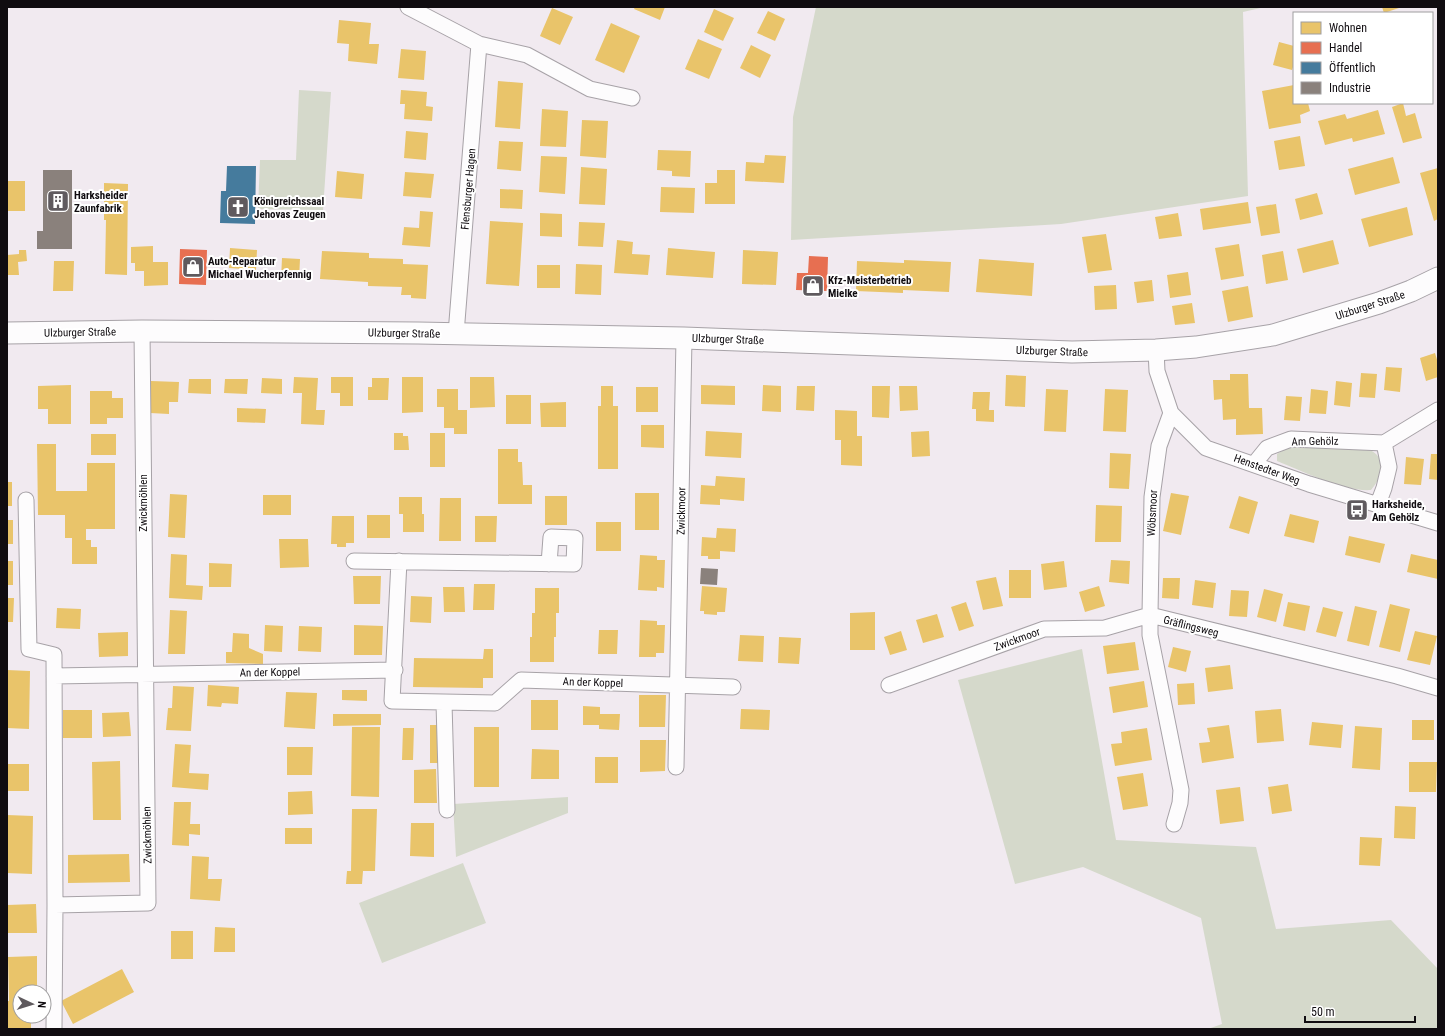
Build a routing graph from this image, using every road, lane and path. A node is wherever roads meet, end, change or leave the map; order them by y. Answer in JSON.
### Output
{"nodes":[{"id":1,"x":408,"y":7,"type":"edge"},
{"id":2,"x":479,"y":44,"type":"junction"},
{"id":3,"x":632,"y":98,"type":"dead end"},
{"id":4,"x":1438,"y":278,"type":"edge"},
{"id":5,"x":142,"y":331,"type":"junction"},
{"id":6,"x":7,"y":333,"type":"edge"},
{"id":7,"x":456,"y":334,"type":"junction"},
{"id":8,"x":684,"y":338,"type":"junction"},
{"id":9,"x":1156,"y":350,"type":"junction"},
{"id":10,"x":1438,"y":410,"type":"edge"},
{"id":11,"x":1171,"y":413,"type":"junction"},
{"id":12,"x":1384,"y":443,"type":"junction"},
{"id":13,"x":1254,"y":464,"type":"junction"},
{"id":14,"x":26,"y":500,"type":"dead end"},
{"id":15,"x":1378,"y":504,"type":"junction"},
{"id":16,"x":1438,"y":523,"type":"edge"},
{"id":17,"x":354,"y":561,"type":"dead end"},
{"id":18,"x":399,"y":561,"type":"junction"},
{"id":19,"x":549,"y":564,"type":"dead end"},
{"id":20,"x":1150,"y":615,"type":"junction"},
{"id":21,"x":395,"y":670,"type":"junction"},
{"id":22,"x":145,"y":675,"type":"junction"},
{"id":23,"x":54,"y":676,"type":"junction"},
{"id":24,"x":678,"y":685,"type":"junction"},
{"id":25,"x":888,"y":685,"type":"dead end"},
{"id":26,"x":733,"y":687,"type":"dead end"},
{"id":27,"x":1438,"y":688,"type":"edge"},
{"id":28,"x":444,"y":703,"type":"junction"},
{"id":29,"x":676,"y":767,"type":"dead end"},
{"id":30,"x":447,"y":810,"type":"dead end"},
{"id":31,"x":1174,"y":824,"type":"dead end"},
{"id":32,"x":55,"y":905,"type":"junction"},
{"id":33,"x":54,"y":1029,"type":"edge"}],
"edges":[{"from":1,"to":2,"type":"street"},
{"from":2,"to":3,"type":"street"},
{"from":2,"to":7,"type":"street","name":"Flensburger Hagen"},
{"from":4,"to":9,"type":"main road","name":"Ulzburger Straße"},
{"from":5,"to":6,"type":"main road","name":"Ulzburger Straße"},
{"from":5,"to":7,"type":"main road","name":"Ulzburger Straße"},
{"from":5,"to":22,"type":"street","name":"Zwickmöhlen"},
{"from":7,"to":8,"type":"main road","name":"Ulzburger Straße"},
{"from":8,"to":9,"type":"main road","name":"Ulzburger Straße"},
{"from":8,"to":24,"type":"street","name":"Zwickmoor"},
{"from":9,"to":11,"type":"street","name":"Henstedter Weg"},
{"from":10,"to":12,"type":"street"},
{"from":11,"to":13,"type":"street","name":"Henstedter Weg"},
{"from":11,"to":20,"type":"street","name":"Wöbsmoor"},
{"from":12,"to":13,"type":"street","name":"Am Gehölz"},
{"from":12,"to":15,"type":"street"},
{"from":13,"to":15,"type":"street","name":"Henstedter Weg"},
{"from":14,"to":23,"type":"street"},
{"from":15,"to":16,"type":"street","name":"Henstedter Weg"},
{"from":17,"to":18,"type":"street"},
{"from":18,"to":19,"type":"street"},
{"from":18,"to":21,"type":"street","name":"An der Koppel"},
{"from":20,"to":25,"type":"street","name":"Zwickmoor"},
{"from":20,"to":27,"type":"street","name":"Gräflingsweg"},
{"from":20,"to":31,"type":"street","name":"Gräflingsweg"},
{"from":21,"to":22,"type":"street","name":"An der Koppel"},
{"from":21,"to":28,"type":"street","name":"An der Koppel"},
{"from":22,"to":23,"type":"street"},
{"from":22,"to":32,"type":"street","name":"Zwickmöhlen"},
{"from":23,"to":32,"type":"street"},
{"from":24,"to":26,"type":"street"},
{"from":24,"to":28,"type":"street","name":"An der Koppel"},
{"from":24,"to":29,"type":"street","name":"Zwickmoor"},
{"from":28,"to":30,"type":"street"},
{"from":32,"to":33,"type":"street"}]}
